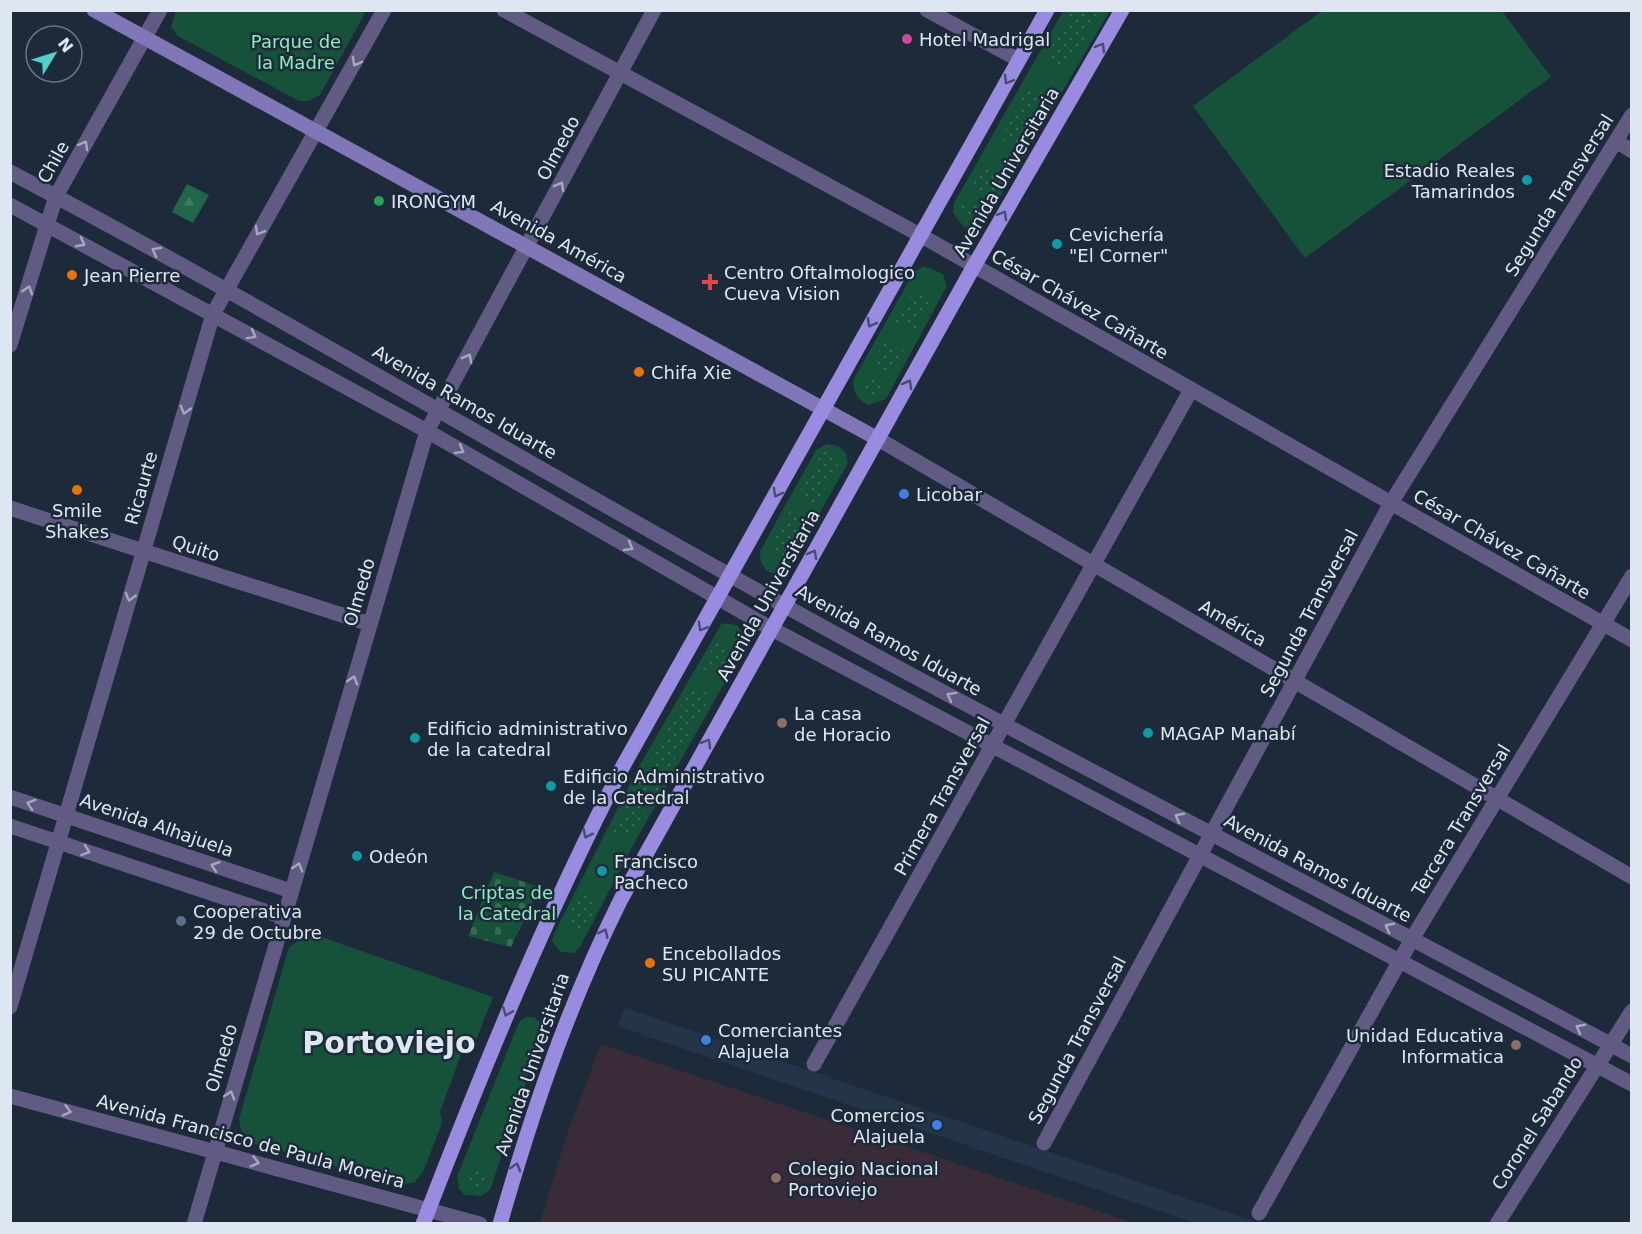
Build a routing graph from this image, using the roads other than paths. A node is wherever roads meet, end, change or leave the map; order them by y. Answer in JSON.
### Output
{"nodes":[{"id":1,"x":94,"y":10,"type":"edge"},
{"id":2,"x":160,"y":10,"type":"edge"},
{"id":3,"x":384,"y":10,"type":"edge"},
{"id":4,"x":504,"y":10,"type":"edge"},
{"id":5,"x":654,"y":10,"type":"edge"},
{"id":6,"x":927,"y":10,"type":"edge"},
{"id":7,"x":1047,"y":10,"type":"edge"},
{"id":8,"x":1122,"y":10,"type":"edge"},
{"id":9,"x":145,"y":38,"type":"junction"},
{"id":10,"x":1019,"y":60,"type":"junction"},
{"id":11,"x":620,"y":73,"type":"junction"},
{"id":12,"x":1632,"y":115,"type":"edge"},
{"id":13,"x":317,"y":130,"type":"junction"},
{"id":14,"x":1616,"y":141,"type":"junction"},
{"id":15,"x":1632,"y":151,"type":"edge"},
{"id":16,"x":10,"y":172,"type":"edge"},
{"id":17,"x":56,"y":196,"type":"junction"},
{"id":18,"x":10,"y":205,"type":"edge"},
{"id":19,"x":49,"y":226,"type":"junction"},
{"id":20,"x":920,"y":235,"type":"junction"},
{"id":21,"x":528,"y":246,"type":"junction"},
{"id":22,"x":974,"y":266,"type":"junction"},
{"id":23,"x":226,"y":289,"type":"junction"},
{"id":24,"x":213,"y":314,"type":"junction"},
{"id":25,"x":10,"y":345,"type":"edge"},
{"id":26,"x":1191,"y":390,"type":"junction"},
{"id":27,"x":824,"y":409,"type":"junction"},
{"id":28,"x":440,"y":410,"type":"junction"},
{"id":29,"x":427,"y":431,"type":"junction"},
{"id":30,"x":878,"y":439,"type":"junction"},
{"id":31,"x":1390,"y":503,"type":"junction"},
{"id":32,"x":10,"y":508,"type":"edge"},
{"id":33,"x":143,"y":551,"type":"junction"},
{"id":34,"x":1093,"y":564,"type":"junction"},
{"id":35,"x":731,"y":576,"type":"junction"},
{"id":36,"x":1632,"y":576,"type":"edge"},
{"id":37,"x":718,"y":598,"type":"junction"},
{"id":38,"x":785,"y":605,"type":"junction"},
{"id":39,"x":370,"y":624,"type":"junction"},
{"id":40,"x":1604,"y":624,"type":"junction"},
{"id":41,"x":772,"y":629,"type":"junction"},
{"id":42,"x":1632,"y":640,"type":"edge"},
{"id":43,"x":1294,"y":681,"type":"junction"},
{"id":44,"x":1004,"y":725,"type":"junction"},
{"id":45,"x":992,"y":747,"type":"junction"},
{"id":46,"x":10,"y":797,"type":"edge"},
{"id":47,"x":1497,"y":798,"type":"junction"},
{"id":48,"x":66,"y":815,"type":"junction"},
{"id":49,"x":10,"y":826,"type":"edge"},
{"id":50,"x":1211,"y":834,"type":"junction"},
{"id":51,"x":58,"y":841,"type":"junction"},
{"id":52,"x":1199,"y":856,"type":"junction"},
{"id":53,"x":1632,"y":877,"type":"edge"},
{"id":54,"x":291,"y":891,"type":"junction"},
{"id":55,"x":283,"y":917,"type":"junction"},
{"id":56,"x":1412,"y":939,"type":"junction"},
{"id":57,"x":1400,"y":962,"type":"junction"},
{"id":58,"x":10,"y":1007,"type":"edge"},
{"id":59,"x":1632,"y":1011,"type":"edge"},
{"id":60,"x":1610,"y":1044,"type":"junction"},
{"id":61,"x":1632,"y":1056,"type":"edge"},
{"id":62,"x":814,"y":1064,"type":"dead end"},
{"id":63,"x":1596,"y":1066,"type":"junction"},
{"id":64,"x":1632,"y":1084,"type":"edge"},
{"id":65,"x":10,"y":1096,"type":"edge"},
{"id":66,"x":1044,"y":1143,"type":"dead end"},
{"id":67,"x":214,"y":1151,"type":"junction"},
{"id":68,"x":1259,"y":1213,"type":"dead end"},
{"id":69,"x":425,"y":1216,"type":"edge"},
{"id":70,"x":194,"y":1224,"type":"edge"},
{"id":71,"x":480,"y":1224,"type":"edge"},
{"id":72,"x":500,"y":1224,"type":"edge"},
{"id":73,"x":1497,"y":1224,"type":"edge"}],
"edges":[{"from":1,"to":9,"type":"street","name":"Avenida América"},
{"from":2,"to":9,"type":"street","name":"Chile"},
{"from":3,"to":13,"type":"street","name":"Ricaurte","one_way":true},
{"from":4,"to":11,"type":"street","name":"César Chávez Cañarte"},
{"from":5,"to":11,"type":"street","name":"Olmedo"},
{"from":6,"to":10,"type":"street"},
{"from":7,"to":10,"type":"main road","name":"Avenida Universitaria"},
{"from":22,"to":8,"type":"main road","name":"Avenida Universitaria","one_way":true},
{"from":9,"to":13,"type":"street","name":"Avenida América"},
{"from":17,"to":9,"type":"street","name":"Chile","one_way":true},
{"from":10,"to":20,"type":"main road","name":"Avenida Universitaria","one_way":true},
{"from":11,"to":20,"type":"street","name":"César Chávez Cañarte"},
{"from":21,"to":11,"type":"street","name":"Olmedo","one_way":true},
{"from":12,"to":14,"type":"street","name":"Segunda Transversal"},
{"from":13,"to":21,"type":"street","name":"Avenida América"},
{"from":13,"to":23,"type":"street","name":"Ricaurte","one_way":true},
{"from":14,"to":15,"type":"street"},
{"from":14,"to":31,"type":"street","name":"Segunda Transversal"},
{"from":16,"to":17,"type":"street","name":"Avenida Ramos Iduarte"},
{"from":17,"to":19,"type":"street","name":"Chile"},
{"from":23,"to":17,"type":"street","name":"Avenida Ramos Iduarte","one_way":true},
{"from":18,"to":19,"type":"street"},
{"from":19,"to":24,"type":"street","one_way":true},
{"from":25,"to":19,"type":"street","name":"Chile","one_way":true},
{"from":20,"to":22,"type":"street","name":"César Chávez Cañarte"},
{"from":20,"to":27,"type":"main road","name":"Avenida Universitaria","one_way":true},
{"from":21,"to":27,"type":"street","name":"Avenida América"},
{"from":28,"to":21,"type":"street","name":"Olmedo","one_way":true},
{"from":22,"to":26,"type":"street","name":"César Chávez Cañarte"},
{"from":30,"to":22,"type":"main road","name":"Avenida Universitaria","one_way":true},
{"from":23,"to":24,"type":"street","name":"Ricaurte"},
{"from":23,"to":28,"type":"street","name":"Avenida Ramos Iduarte"},
{"from":24,"to":29,"type":"street","one_way":true},
{"from":24,"to":33,"type":"street","name":"Ricaurte","one_way":true},
{"from":26,"to":31,"type":"street","name":"César Chávez Cañarte"},
{"from":26,"to":34,"type":"street","name":"Primera Transversal"},
{"from":27,"to":30,"type":"street","name":"Avenida América"},
{"from":27,"to":35,"type":"main road","name":"Avenida Universitaria","one_way":true},
{"from":28,"to":29,"type":"street","name":"Olmedo"},
{"from":28,"to":35,"type":"street","name":"Avenida Ramos Iduarte"},
{"from":29,"to":37,"type":"street","one_way":true},
{"from":29,"to":39,"type":"street","name":"Olmedo"},
{"from":30,"to":34,"type":"street","name":"América"},
{"from":38,"to":30,"type":"main road","name":"Avenida Universitaria","one_way":true},
{"from":31,"to":40,"type":"street","name":"César Chávez Cañarte"},
{"from":31,"to":43,"type":"street","name":"Segunda Transversal"},
{"from":32,"to":33,"type":"street","name":"Quito"},
{"from":33,"to":39,"type":"street","name":"Quito"},
{"from":33,"to":48,"type":"street","name":"Ricaurte","one_way":true},
{"from":34,"to":43,"type":"street","name":"América"},
{"from":34,"to":44,"type":"street","name":"Primera Transversal"},
{"from":35,"to":37,"type":"main road","name":"Avenida Universitaria"},
{"from":35,"to":38,"type":"street","name":"Avenida Ramos Iduarte"},
{"from":36,"to":40,"type":"street","name":"Tercera Transversal"},
{"from":37,"to":41,"type":"street"},
{"from":37,"to":69,"type":"main road","name":"Avenida Universitaria","one_way":true},
{"from":38,"to":41,"type":"main road","name":"Avenida Universitaria"},
{"from":44,"to":38,"type":"street","name":"Avenida Ramos Iduarte","one_way":true},
{"from":54,"to":39,"type":"street","name":"Olmedo","one_way":true},
{"from":40,"to":42,"type":"street","name":"César Chávez Cañarte"},
{"from":40,"to":47,"type":"street","name":"Tercera Transversal"},
{"from":41,"to":45,"type":"street"},
{"from":72,"to":41,"type":"main road","name":"Avenida Universitaria","one_way":true},
{"from":43,"to":47,"type":"street","name":"América"},
{"from":43,"to":50,"type":"street","name":"Segunda Transversal"},
{"from":44,"to":45,"type":"street","name":"Primera Transversal"},
{"from":50,"to":44,"type":"street","name":"Avenida Ramos Iduarte","one_way":true},
{"from":45,"to":52,"type":"street"},
{"from":45,"to":62,"type":"street","name":"Primera Transversal"},
{"from":48,"to":46,"type":"street","name":"Avenida Alhajuela","one_way":true},
{"from":47,"to":53,"type":"street","name":"América"},
{"from":47,"to":56,"type":"street","name":"Tercera Transversal"},
{"from":48,"to":51,"type":"street","name":"Ricaurte"},
{"from":54,"to":48,"type":"street","name":"Avenida Alhajuela","one_way":true},
{"from":49,"to":51,"type":"street"},
{"from":50,"to":52,"type":"street","name":"Segunda Transversal"},
{"from":56,"to":50,"type":"street","name":"Avenida Ramos Iduarte","one_way":true},
{"from":51,"to":55,"type":"street","one_way":true},
{"from":51,"to":58,"type":"street","name":"Ricaurte"},
{"from":52,"to":57,"type":"street"},
{"from":52,"to":66,"type":"street","name":"Segunda Transversal"},
{"from":54,"to":55,"type":"street","name":"Olmedo"},
{"from":67,"to":55,"type":"street","name":"Olmedo","one_way":true},
{"from":56,"to":57,"type":"street","name":"Tercera Transversal"},
{"from":60,"to":56,"type":"street","name":"Avenida Ramos Iduarte","one_way":true},
{"from":57,"to":63,"type":"street"},
{"from":57,"to":68,"type":"street","name":"Tercera Transversal"},
{"from":59,"to":60,"type":"street","name":"Coronel Sabando"},
{"from":60,"to":61,"type":"street","name":"Avenida Ramos Iduarte"},
{"from":60,"to":63,"type":"street","name":"Coronel Sabando"},
{"from":63,"to":64,"type":"street"},
{"from":63,"to":73,"type":"street","name":"Coronel Sabando"},
{"from":65,"to":67,"type":"street","name":"Avenida Francisco de Paula Moreira","one_way":true},
{"from":67,"to":69,"type":"street","name":"Avenida Francisco de Paula Moreira","one_way":true},
{"from":67,"to":70,"type":"street","name":"Olmedo"},
{"from":69,"to":71,"type":"street","name":"Avenida Francisco de Paula Moreira"}]}
